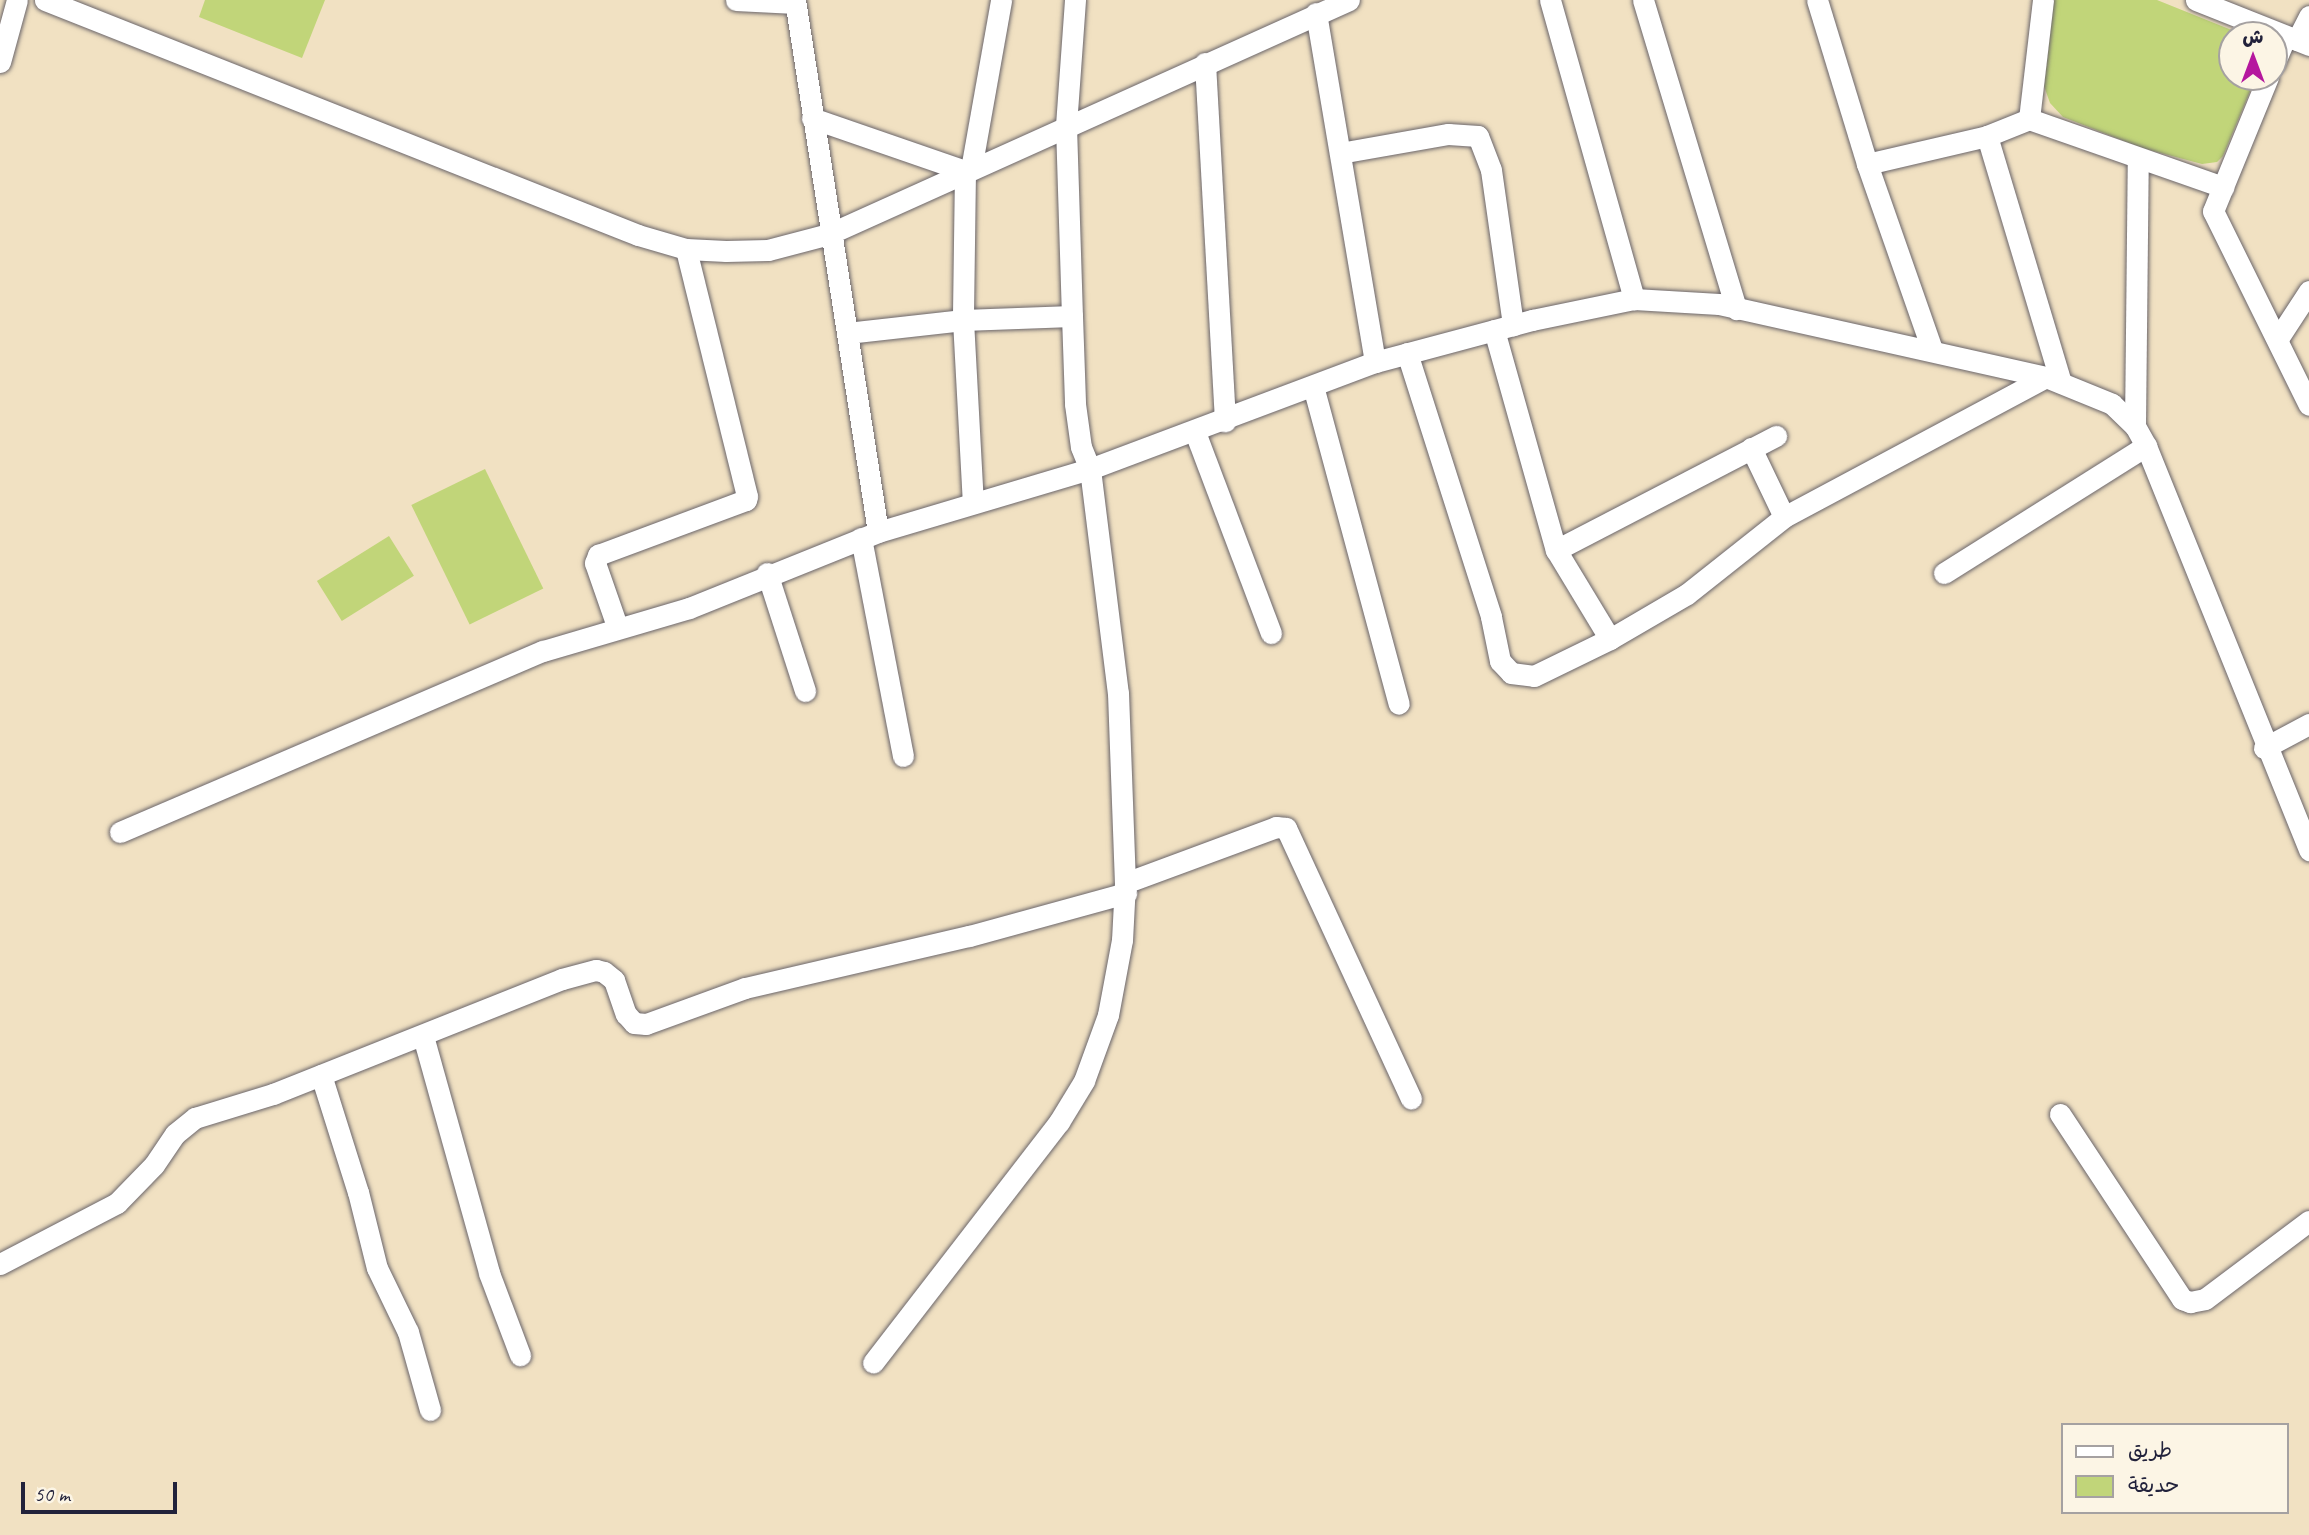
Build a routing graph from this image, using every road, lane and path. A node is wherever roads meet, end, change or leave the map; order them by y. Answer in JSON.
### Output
{"nodes":[{"id":1,"x":17,"y":0,"type":"edge"},
{"id":2,"x":45,"y":0,"type":"edge"},
{"id":3,"x":737,"y":0,"type":"edge"},
{"id":4,"x":1001,"y":0,"type":"edge"},
{"id":5,"x":1075,"y":0,"type":"edge"},
{"id":6,"x":1349,"y":0,"type":"edge"},
{"id":7,"x":1550,"y":0,"type":"edge"},
{"id":8,"x":1643,"y":0,"type":"edge"},
{"id":9,"x":1817,"y":0,"type":"edge"},
{"id":10,"x":2043,"y":0,"type":"edge"},
{"id":11,"x":2196,"y":0,"type":"edge"},
{"id":12,"x":795,"y":1,"type":"edge"},
{"id":13,"x":1316,"y":13,"type":"junction"},
{"id":14,"x":2309,"y":16,"type":"edge"},
{"id":15,"x":2297,"y":40,"type":"edge"},
{"id":16,"x":0,"y":62,"type":"edge"},
{"id":17,"x":1205,"y":64,"type":"junction"},
{"id":18,"x":2263,"y":91,"type":"edge"},
{"id":19,"x":812,"y":118,"type":"junction"},
{"id":20,"x":2029,"y":119,"type":"junction"},
{"id":21,"x":1066,"y":125,"type":"junction"},
{"id":22,"x":1986,"y":136,"type":"junction"},
{"id":23,"x":1340,"y":153,"type":"junction"},
{"id":24,"x":2138,"y":159,"type":"junction"},
{"id":25,"x":1867,"y":164,"type":"junction"},
{"id":26,"x":968,"y":170,"type":"junction"},
{"id":27,"x":2223,"y":187,"type":"junction"},
{"id":28,"x":830,"y":234,"type":"junction"},
{"id":29,"x":685,"y":249,"type":"junction"},
{"id":30,"x":2309,"y":291,"type":"edge"},
{"id":31,"x":1634,"y":299,"type":"junction"},
{"id":32,"x":1736,"y":309,"type":"junction"},
{"id":33,"x":1072,"y":316,"type":"junction"},
{"id":34,"x":963,"y":320,"type":"junction"},
{"id":35,"x":1503,"y":327,"type":"junction"},
{"id":36,"x":847,"y":333,"type":"junction"},
{"id":37,"x":2279,"y":337,"type":"junction"},
{"id":38,"x":1932,"y":350,"type":"junction"},
{"id":39,"x":1407,"y":353,"type":"junction"},
{"id":40,"x":1375,"y":362,"type":"junction"},
{"id":41,"x":2053,"y":379,"type":"junction"},
{"id":42,"x":1313,"y":386,"type":"junction"},
{"id":43,"x":2309,"y":405,"type":"edge"},
{"id":44,"x":1225,"y":421,"type":"junction"},
{"id":45,"x":2134,"y":426,"type":"junction"},
{"id":46,"x":1195,"y":432,"type":"junction"},
{"id":47,"x":1776,"y":436,"type":"dead end"},
{"id":48,"x":2146,"y":446,"type":"junction"},
{"id":49,"x":1751,"y":448,"type":"junction"},
{"id":50,"x":1090,"y":469,"type":"junction"},
{"id":51,"x":973,"y":503,"type":"junction"},
{"id":52,"x":1784,"y":517,"type":"junction"},
{"id":53,"x":869,"y":535,"type":"junction"},
{"id":54,"x":1556,"y":550,"type":"junction"},
{"id":55,"x":767,"y":573,"type":"junction"},
{"id":56,"x":1944,"y":573,"type":"dead end"},
{"id":57,"x":617,"y":626,"type":"junction"},
{"id":58,"x":1271,"y":633,"type":"dead end"},
{"id":59,"x":1610,"y":639,"type":"junction"},
{"id":60,"x":805,"y":691,"type":"dead end"},
{"id":61,"x":1399,"y":704,"type":"dead end"},
{"id":62,"x":2309,"y":724,"type":"edge"},
{"id":63,"x":2264,"y":748,"type":"junction"},
{"id":64,"x":903,"y":756,"type":"dead end"},
{"id":65,"x":120,"y":832,"type":"dead end"},
{"id":66,"x":2309,"y":850,"type":"edge"},
{"id":67,"x":1126,"y":888,"type":"junction"},
{"id":68,"x":423,"y":1036,"type":"junction"},
{"id":69,"x":321,"y":1075,"type":"junction"},
{"id":70,"x":1411,"y":1099,"type":"dead end"},
{"id":71,"x":2060,"y":1114,"type":"dead end"},
{"id":72,"x":2309,"y":1221,"type":"edge"},
{"id":73,"x":0,"y":1264,"type":"edge"},
{"id":74,"x":520,"y":1355,"type":"dead end"},
{"id":75,"x":873,"y":1363,"type":"dead end"},
{"id":76,"x":430,"y":1409,"type":"dead end"}],
"edges":[{"from":1,"to":16,"type":"street"},
{"from":2,"to":29,"type":"street"},
{"from":3,"to":12,"type":"street"},
{"from":4,"to":26,"type":"street"},
{"from":5,"to":21,"type":"street"},
{"from":6,"to":13,"type":"street"},
{"from":7,"to":31,"type":"street"},
{"from":8,"to":32,"type":"street"},
{"from":9,"to":25,"type":"street"},
{"from":10,"to":20,"type":"street"},
{"from":11,"to":15,"type":"street"},
{"from":12,"to":19,"type":"street"},
{"from":13,"to":17,"type":"street"},
{"from":13,"to":23,"type":"street"},
{"from":14,"to":15,"type":"street"},
{"from":17,"to":21,"type":"street"},
{"from":17,"to":44,"type":"street"},
{"from":18,"to":27,"type":"street"},
{"from":19,"to":26,"type":"street"},
{"from":19,"to":28,"type":"street"},
{"from":20,"to":22,"type":"street"},
{"from":20,"to":24,"type":"street"},
{"from":21,"to":26,"type":"street"},
{"from":21,"to":33,"type":"street"},
{"from":22,"to":25,"type":"street"},
{"from":22,"to":41,"type":"street"},
{"from":23,"to":35,"type":"street"},
{"from":23,"to":40,"type":"street"},
{"from":24,"to":27,"type":"street"},
{"from":24,"to":45,"type":"street"},
{"from":25,"to":38,"type":"street"},
{"from":26,"to":28,"type":"street"},
{"from":26,"to":34,"type":"street"},
{"from":27,"to":37,"type":"street"},
{"from":28,"to":29,"type":"street"},
{"from":28,"to":36,"type":"street"},
{"from":29,"to":57,"type":"street"},
{"from":30,"to":37,"type":"street"},
{"from":31,"to":32,"type":"street"},
{"from":31,"to":35,"type":"street"},
{"from":32,"to":38,"type":"street"},
{"from":33,"to":34,"type":"street"},
{"from":33,"to":50,"type":"street"},
{"from":34,"to":36,"type":"street"},
{"from":34,"to":51,"type":"street"},
{"from":35,"to":39,"type":"street"},
{"from":35,"to":54,"type":"street"},
{"from":36,"to":53,"type":"street"},
{"from":37,"to":43,"type":"street"},
{"from":38,"to":41,"type":"street"},
{"from":39,"to":40,"type":"street"},
{"from":39,"to":59,"type":"street"},
{"from":40,"to":42,"type":"street"},
{"from":41,"to":45,"type":"street"},
{"from":41,"to":52,"type":"street"},
{"from":42,"to":44,"type":"street"},
{"from":42,"to":61,"type":"street"},
{"from":44,"to":46,"type":"street"},
{"from":45,"to":48,"type":"street"},
{"from":46,"to":50,"type":"street"},
{"from":46,"to":58,"type":"street"},
{"from":47,"to":49,"type":"street"},
{"from":48,"to":56,"type":"street"},
{"from":48,"to":63,"type":"street"},
{"from":49,"to":52,"type":"street"},
{"from":49,"to":54,"type":"street"},
{"from":50,"to":51,"type":"street"},
{"from":50,"to":67,"type":"street"},
{"from":51,"to":53,"type":"street"},
{"from":52,"to":59,"type":"street"},
{"from":53,"to":55,"type":"street"},
{"from":53,"to":64,"type":"street"},
{"from":54,"to":59,"type":"street"},
{"from":55,"to":57,"type":"street"},
{"from":55,"to":60,"type":"street"},
{"from":57,"to":65,"type":"street"},
{"from":62,"to":63,"type":"street"},
{"from":63,"to":66,"type":"street"},
{"from":67,"to":68,"type":"street"},
{"from":67,"to":70,"type":"street"},
{"from":67,"to":75,"type":"street"},
{"from":68,"to":69,"type":"street"},
{"from":68,"to":74,"type":"street"},
{"from":69,"to":73,"type":"street"},
{"from":69,"to":76,"type":"street"},
{"from":71,"to":72,"type":"street"}]}
